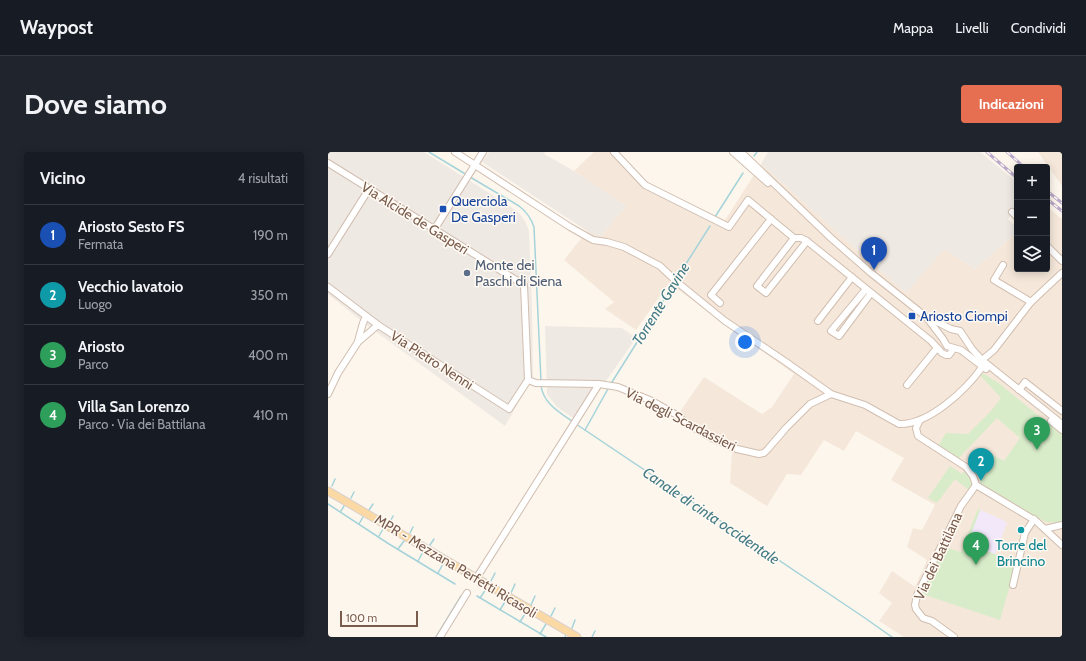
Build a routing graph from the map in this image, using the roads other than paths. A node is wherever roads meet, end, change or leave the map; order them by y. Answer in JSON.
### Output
{"nodes":[{"id":1,"x":455,"y":152,"type":"edge"},
{"id":2,"x":483,"y":152,"type":"edge"},
{"id":3,"x":614,"y":152,"type":"edge"},
{"id":4,"x":733,"y":152,"type":"edge"},
{"id":5,"x":741,"y":152,"type":"edge"},
{"id":6,"x":328,"y":163,"type":"edge"},
{"id":7,"x":475,"y":164,"type":"junction"},
{"id":8,"x":369,"y":189,"type":"junction"},
{"id":9,"x":803,"y":212,"type":"junction"},
{"id":10,"x":771,"y":219,"type":"junction"},
{"id":11,"x":434,"y":230,"type":"junction"},
{"id":12,"x":794,"y":238,"type":"junction"},
{"id":13,"x":807,"y":241,"type":"junction"},
{"id":14,"x":1050,"y":249,"type":"edge"},
{"id":15,"x":328,"y":254,"type":"edge"},
{"id":16,"x":1062,"y":261,"type":"edge"},
{"id":17,"x":1003,"y":265,"type":"dead end"},
{"id":18,"x":1062,"y":273,"type":"edge"},
{"id":19,"x":852,"y":277,"type":"junction"},
{"id":20,"x":328,"y":287,"type":"edge"},
{"id":21,"x":866,"y":288,"type":"junction"},
{"id":22,"x":871,"y":293,"type":"junction"},
{"id":23,"x":1031,"y":302,"type":"junction"},
{"id":24,"x":720,"y":303,"type":"dead end"},
{"id":25,"x":366,"y":316,"type":"junction"},
{"id":26,"x":925,"y":316,"type":"junction"},
{"id":27,"x":818,"y":321,"type":"dead end"},
{"id":28,"x":378,"y":325,"type":"junction"},
{"id":29,"x":951,"y":329,"type":"junction"},
{"id":30,"x":963,"y":336,"type":"junction"},
{"id":31,"x":944,"y":339,"type":"junction"},
{"id":32,"x":358,"y":342,"type":"junction"},
{"id":33,"x":937,"y":348,"type":"junction"},
{"id":34,"x":954,"y":348,"type":"junction"},
{"id":35,"x":982,"y":365,"type":"junction"},
{"id":36,"x":528,"y":380,"type":"junction"},
{"id":37,"x":599,"y":384,"type":"junction"},
{"id":38,"x":907,"y":386,"type":"dead end"},
{"id":39,"x":1019,"y":390,"type":"junction"},
{"id":40,"x":328,"y":394,"type":"edge"},
{"id":41,"x":831,"y":394,"type":"junction"},
{"id":42,"x":1062,"y":411,"type":"edge"},
{"id":43,"x":920,"y":420,"type":"junction"},
{"id":44,"x":1062,"y":427,"type":"edge"},
{"id":45,"x":976,"y":485,"type":"junction"},
{"id":46,"x":328,"y":487,"type":"edge"},
{"id":47,"x":328,"y":491,"type":"edge"},
{"id":48,"x":335,"y":494,"type":"junction"},
{"id":49,"x":1034,"y":519,"type":"junction"},
{"id":50,"x":1062,"y":525,"type":"edge"},
{"id":51,"x":1045,"y":529,"type":"junction"},
{"id":52,"x":1062,"y":545,"type":"edge"},
{"id":53,"x":479,"y":574,"type":"dead end"},
{"id":54,"x":1013,"y":585,"type":"dead end"},
{"id":55,"x":467,"y":593,"type":"dead end"},
{"id":56,"x":440,"y":637,"type":"edge"},
{"id":57,"x":577,"y":637,"type":"edge"},
{"id":58,"x":954,"y":637,"type":"edge"}],
"edges":[{"from":1,"to":7,"type":"street"},
{"from":2,"to":7,"type":"street"},
{"from":3,"to":10,"type":"street"},
{"from":4,"to":9,"type":"street"},
{"from":5,"to":9,"type":"street"},
{"from":6,"to":8,"type":"street","name":"Via Alcide de Gasperi"},
{"from":7,"to":11,"type":"street"},
{"from":7,"to":41,"type":"street"},
{"from":8,"to":11,"type":"street","name":"Via Alcide de Gasperi"},
{"from":8,"to":15,"type":"street"},
{"from":9,"to":26,"type":"street"},
{"from":10,"to":12,"type":"street"},
{"from":10,"to":24,"type":"street"},
{"from":11,"to":36,"type":"street","name":"Via Alcide de Gasperi"},
{"from":12,"to":13,"type":"street"},
{"from":12,"to":13,"type":"street"},
{"from":13,"to":19,"type":"street"},
{"from":14,"to":16,"type":"street"},
{"from":17,"to":23,"type":"street"},
{"from":18,"to":23,"type":"street"},
{"from":19,"to":21,"type":"street"},
{"from":19,"to":27,"type":"street"},
{"from":20,"to":25,"type":"street","name":"Via Pietro Nenni"},
{"from":21,"to":22,"type":"street"},
{"from":21,"to":22,"type":"street"},
{"from":22,"to":33,"type":"street"},
{"from":23,"to":35,"type":"street"},
{"from":25,"to":28,"type":"street","name":"Via Pietro Nenni"},
{"from":25,"to":32,"type":"street"},
{"from":26,"to":29,"type":"street"},
{"from":26,"to":31,"type":"street"},
{"from":28,"to":32,"type":"street"},
{"from":28,"to":36,"type":"street","name":"Via Pietro Nenni"},
{"from":29,"to":30,"type":"street"},
{"from":29,"to":31,"type":"street"},
{"from":30,"to":34,"type":"street"},
{"from":30,"to":35,"type":"street"},
{"from":31,"to":34,"type":"street"},
{"from":32,"to":40,"type":"street"},
{"from":33,"to":34,"type":"street"},
{"from":33,"to":38,"type":"street"},
{"from":34,"to":35,"type":"street"},
{"from":35,"to":39,"type":"street"},
{"from":35,"to":43,"type":"street"},
{"from":35,"to":44,"type":"street"},
{"from":36,"to":37,"type":"street","name":"Via degli Scardassieri"},
{"from":37,"to":41,"type":"street","name":"Via degli Scardassieri"},
{"from":37,"to":53,"type":"street"},
{"from":39,"to":42,"type":"street"},
{"from":39,"to":44,"type":"street"},
{"from":41,"to":43,"type":"street"},
{"from":43,"to":45,"type":"street"},
{"from":45,"to":49,"type":"street"},
{"from":45,"to":58,"type":"street","name":"Via dei Battilana"},
{"from":46,"to":48,"type":"main road","name":"MPR - Mezzana Perfetti Ricasoli"},
{"from":47,"to":48,"type":"main road","name":"MPR - Mezzana Perfetti Ricasoli"},
{"from":48,"to":57,"type":"main road","name":"MPR - Mezzana Perfetti Ricasoli"},
{"from":49,"to":51,"type":"street"},
{"from":49,"to":54,"type":"street"},
{"from":50,"to":51,"type":"street"},
{"from":51,"to":52,"type":"street"},
{"from":55,"to":56,"type":"street"}]}
